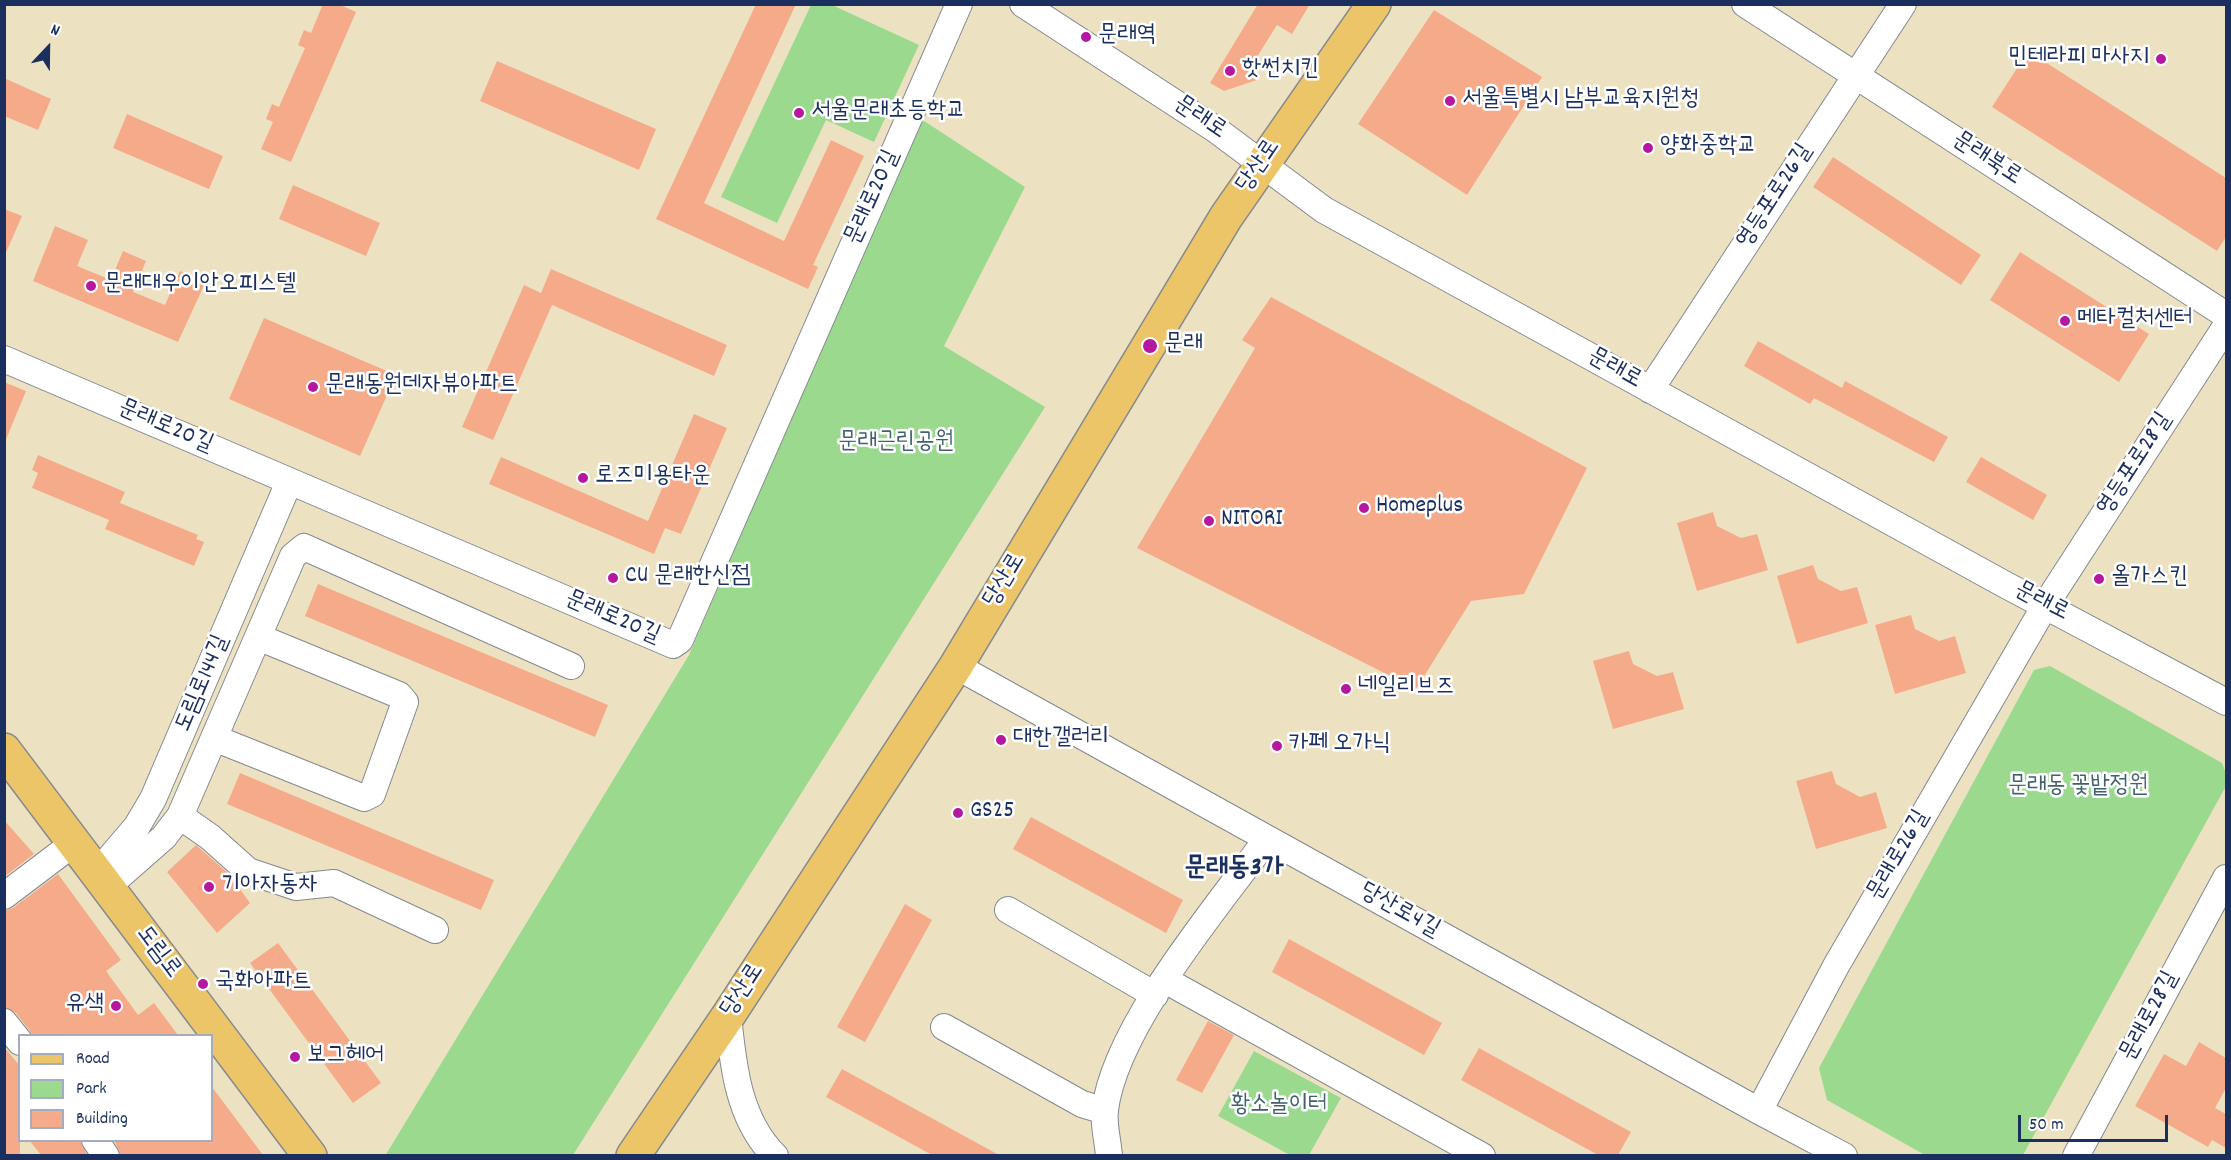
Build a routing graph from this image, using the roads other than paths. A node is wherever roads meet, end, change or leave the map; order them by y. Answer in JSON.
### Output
{"nodes":[{"id":1,"x":959,"y":4,"type":"edge"},
{"id":2,"x":1023,"y":4,"type":"edge"},
{"id":3,"x":1374,"y":4,"type":"edge"},
{"id":4,"x":1903,"y":4,"type":"edge"},
{"id":5,"x":1745,"y":5,"type":"edge"},
{"id":6,"x":1856,"y":76,"type":"junction"},
{"id":7,"x":1262,"y":163,"type":"junction"},
{"id":8,"x":2226,"y":315,"type":"edge"},
{"id":9,"x":2226,"y":326,"type":"edge"},
{"id":10,"x":4,"y":359,"type":"edge"},
{"id":11,"x":1650,"y":390,"type":"junction"},
{"id":12,"x":290,"y":482,"type":"junction"},
{"id":13,"x":2046,"y":604,"type":"junction"},
{"id":14,"x":258,"y":637,"type":"junction"},
{"id":15,"x":571,"y":666,"type":"dead end"},
{"id":16,"x":956,"y":666,"type":"junction"},
{"id":17,"x":2226,"y":702,"type":"edge"},
{"id":18,"x":214,"y":738,"type":"junction"},
{"id":19,"x":4,"y":750,"type":"edge"},
{"id":20,"x":180,"y":816,"type":"junction"},
{"id":21,"x":1267,"y":839,"type":"junction"},
{"id":22,"x":74,"y":843,"type":"junction"},
{"id":23,"x":2226,"y":878,"type":"edge"},
{"id":24,"x":102,"y":880,"type":"junction"},
{"id":25,"x":4,"y":896,"type":"edge"},
{"id":26,"x":1008,"y":910,"type":"dead end"},
{"id":27,"x":435,"y":930,"type":"dead end"},
{"id":28,"x":1160,"y":987,"type":"junction"},
{"id":29,"x":728,"y":1016,"type":"junction"},
{"id":30,"x":4,"y":1022,"type":"edge"},
{"id":31,"x":944,"y":1027,"type":"dead end"},
{"id":32,"x":18,"y":1040,"type":"edge"},
{"id":33,"x":1105,"y":1111,"type":"junction"},
{"id":34,"x":1759,"y":1111,"type":"junction"},
{"id":35,"x":746,"y":1112,"type":"junction"},
{"id":36,"x":96,"y":1142,"type":"edge"},
{"id":37,"x":106,"y":1155,"type":"edge"},
{"id":38,"x":310,"y":1155,"type":"edge"},
{"id":39,"x":633,"y":1155,"type":"edge"},
{"id":40,"x":754,"y":1155,"type":"edge"},
{"id":41,"x":775,"y":1155,"type":"edge"},
{"id":42,"x":1109,"y":1155,"type":"edge"},
{"id":43,"x":1482,"y":1155,"type":"edge"},
{"id":44,"x":1844,"y":1155,"type":"edge"},
{"id":45,"x":2076,"y":1155,"type":"edge"}],
"edges":[{"from":1,"to":12,"type":"street","name":"문래로20길"},
{"from":2,"to":7,"type":"street","name":"문래로"},
{"from":3,"to":7,"type":"main road","name":"당산로"},
{"from":4,"to":6,"type":"street","name":"영등포로26길"},
{"from":5,"to":6,"type":"street","name":"문래북로"},
{"from":6,"to":8,"type":"street","name":"문래북로"},
{"from":6,"to":11,"type":"street","name":"영등포로26길"},
{"from":7,"to":11,"type":"street","name":"문래로"},
{"from":7,"to":16,"type":"main road","name":"당산로"},
{"from":9,"to":13,"type":"street","name":"영등포로28길"},
{"from":10,"to":12,"type":"street","name":"문래로20길"},
{"from":11,"to":13,"type":"street","name":"문래로"},
{"from":12,"to":24,"type":"street","name":"도림로144길"},
{"from":13,"to":17,"type":"street","name":"문래로"},
{"from":13,"to":34,"type":"street","name":"문래로26길"},
{"from":14,"to":15,"type":"street"},
{"from":14,"to":18,"type":"street"},
{"from":14,"to":18,"type":"street"},
{"from":16,"to":21,"type":"street","name":"당산로4길"},
{"from":16,"to":29,"type":"main road","name":"당산로"},
{"from":18,"to":20,"type":"street"},
{"from":19,"to":22,"type":"main road","name":"도림로"},
{"from":20,"to":24,"type":"street"},
{"from":20,"to":27,"type":"street"},
{"from":21,"to":28,"type":"street"},
{"from":21,"to":34,"type":"street","name":"당산로4길"},
{"from":22,"to":24,"type":"main road","name":"도림로"},
{"from":22,"to":25,"type":"street"},
{"from":23,"to":45,"type":"street","name":"문래로28길"},
{"from":24,"to":38,"type":"main road","name":"도림로"},
{"from":26,"to":28,"type":"street"},
{"from":28,"to":33,"type":"street"},
{"from":28,"to":43,"type":"street"},
{"from":29,"to":35,"type":"street"},
{"from":29,"to":39,"type":"main road","name":"당산로"},
{"from":30,"to":32,"type":"street"},
{"from":31,"to":33,"type":"street"},
{"from":33,"to":42,"type":"street"},
{"from":34,"to":44,"type":"street","name":"당산로4길"},
{"from":35,"to":40,"type":"street"},
{"from":35,"to":41,"type":"street"},
{"from":36,"to":37,"type":"street"}]}
